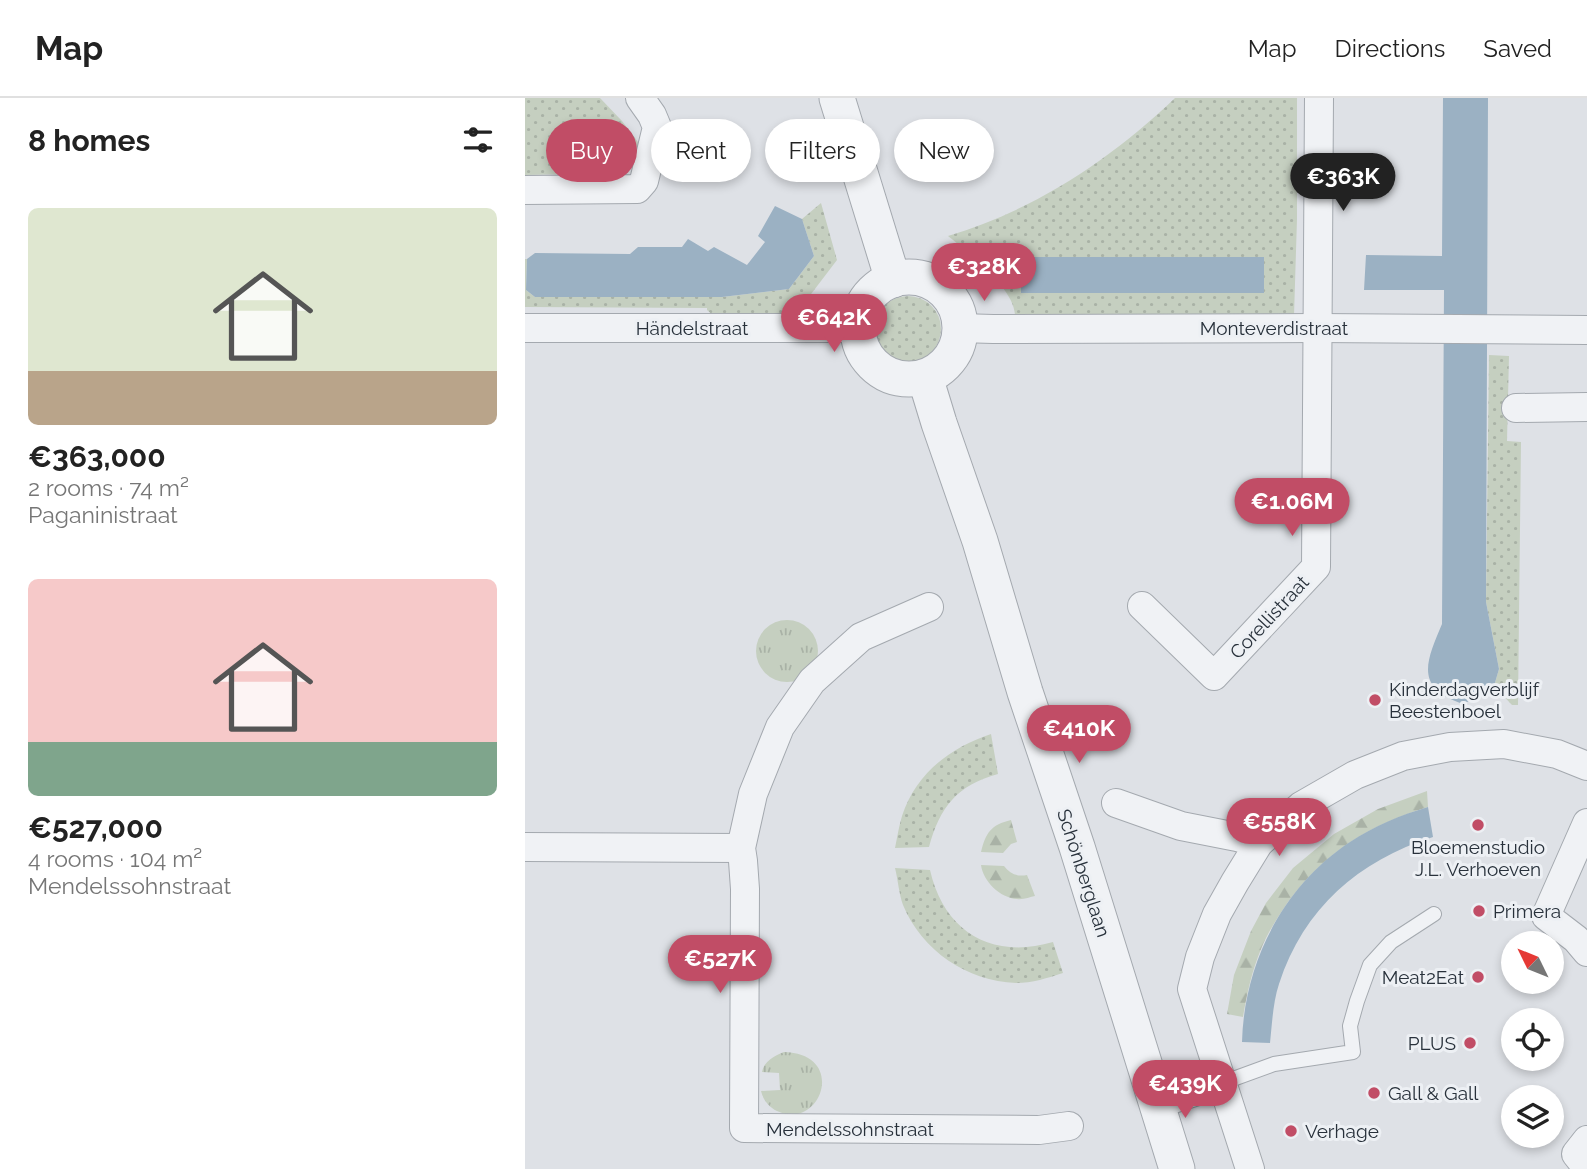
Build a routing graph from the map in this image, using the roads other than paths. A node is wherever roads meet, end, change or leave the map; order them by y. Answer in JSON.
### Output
{"nodes":[{"id":1,"x":640,"y":98,"type":"edge"},
{"id":2,"x":837,"y":98,"type":"edge"},
{"id":3,"x":1319,"y":98,"type":"edge"},
{"id":4,"x":525,"y":190,"type":"edge"},
{"id":5,"x":893,"y":280,"type":"junction"},
{"id":6,"x":525,"y":328,"type":"edge"},
{"id":7,"x":858,"y":328,"type":"junction"},
{"id":8,"x":960,"y":328,"type":"junction"},
{"id":9,"x":1318,"y":328,"type":"junction"},
{"id":10,"x":1587,"y":330,"type":"edge"},
{"id":11,"x":925,"y":377,"type":"junction"},
{"id":12,"x":1587,"y":407,"type":"edge"},
{"id":13,"x":1516,"y":408,"type":"dead end"},
{"id":14,"x":1142,"y":606,"type":"dead end"},
{"id":15,"x":929,"y":607,"type":"dead end"},
{"id":16,"x":1587,"y":766,"type":"edge"},
{"id":17,"x":1116,"y":803,"type":"dead end"},
{"id":18,"x":1587,"y":823,"type":"edge"},
{"id":19,"x":1259,"y":843,"type":"junction"},
{"id":20,"x":525,"y":847,"type":"edge"},
{"id":21,"x":741,"y":848,"type":"junction"},
{"id":22,"x":1434,"y":914,"type":"dead end"},
{"id":23,"x":1587,"y":952,"type":"edge"},
{"id":24,"x":1222,"y":1083,"type":"junction"},
{"id":25,"x":1157,"y":1104,"type":"junction"},
{"id":26,"x":1069,"y":1126,"type":"dead end"},
{"id":27,"x":1587,"y":1140,"type":"edge"},
{"id":28,"x":1587,"y":1168,"type":"edge"},
{"id":29,"x":1177,"y":1169,"type":"edge"},
{"id":30,"x":1250,"y":1169,"type":"edge"}],
"edges":[{"from":1,"to":4,"type":"street"},
{"from":2,"to":5,"type":"street"},
{"from":3,"to":9,"type":"street"},
{"from":5,"to":7,"type":"street"},
{"from":5,"to":8,"type":"street"},
{"from":6,"to":7,"type":"street","name":"Händelstraat"},
{"from":7,"to":11,"type":"street"},
{"from":8,"to":9,"type":"street","name":"Monteverdistraat"},
{"from":8,"to":11,"type":"street"},
{"from":9,"to":10,"type":"street","name":"Monteverdistraat"},
{"from":9,"to":14,"type":"street","name":"Corellistraat"},
{"from":11,"to":25,"type":"street","name":"Schönberglaan"},
{"from":12,"to":13,"type":"street"},
{"from":15,"to":21,"type":"street","name":"Mendelssohnstraat"},
{"from":16,"to":19,"type":"street"},
{"from":17,"to":19,"type":"street"},
{"from":18,"to":23,"type":"street"},
{"from":19,"to":24,"type":"street"},
{"from":20,"to":21,"type":"street"},
{"from":21,"to":26,"type":"street","name":"Mendelssohnstraat"},
{"from":22,"to":24,"type":"lane"},
{"from":24,"to":25,"type":"street"},
{"from":24,"to":30,"type":"street"},
{"from":25,"to":29,"type":"street","name":"Schönberglaan"},
{"from":27,"to":28,"type":"street"}]}
